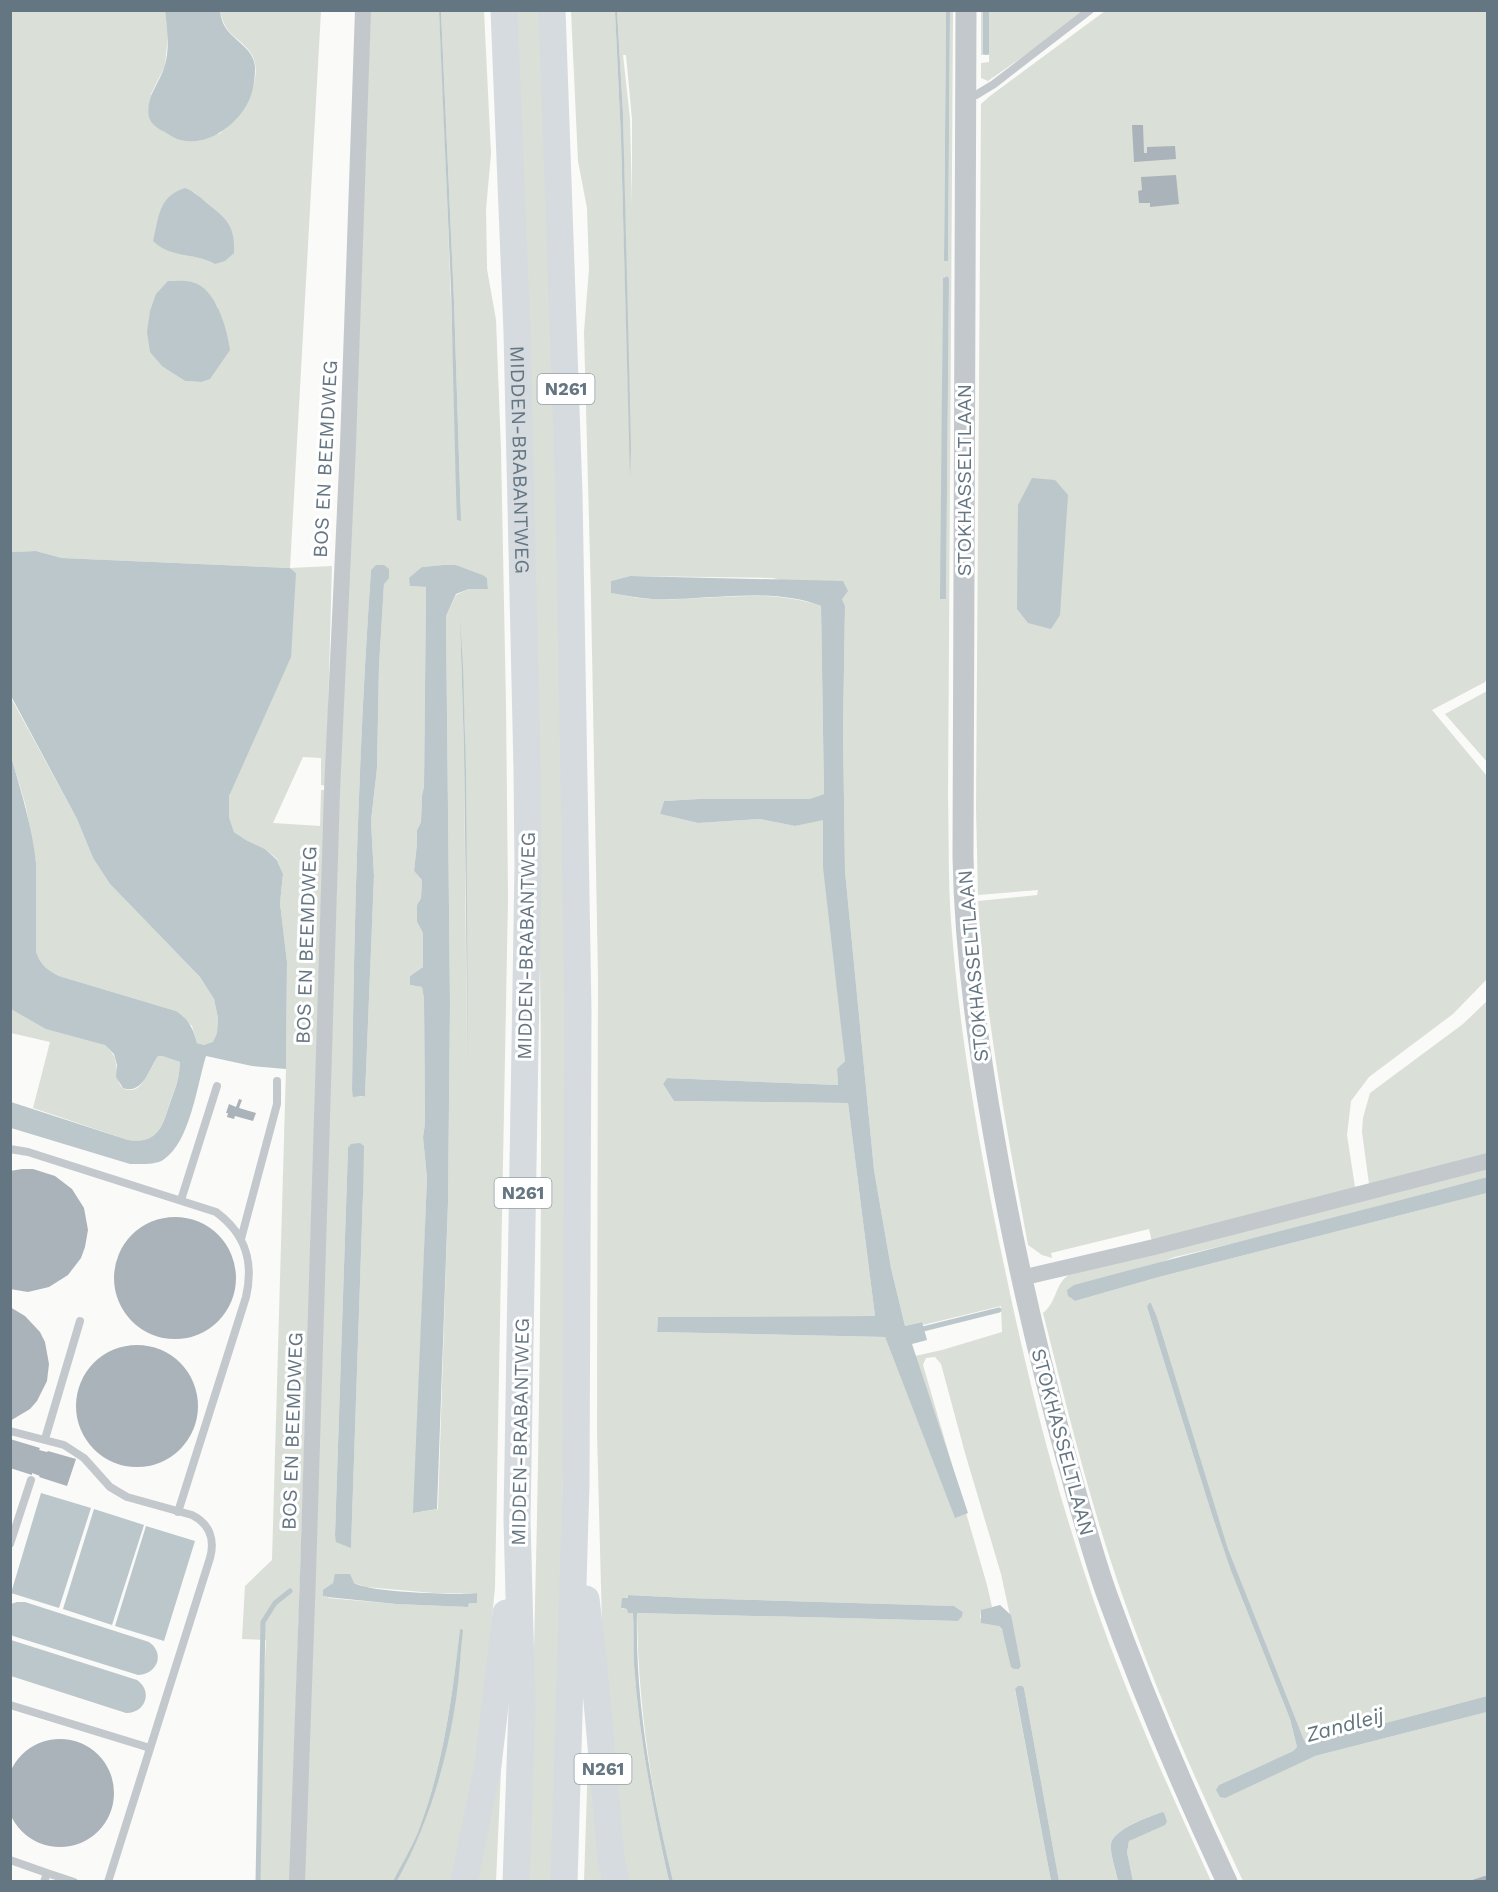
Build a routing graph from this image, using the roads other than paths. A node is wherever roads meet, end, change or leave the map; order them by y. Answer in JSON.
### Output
{"nodes":[{"id":1,"x":363,"y":10,"type":"edge"},
{"id":2,"x":504,"y":10,"type":"edge"},
{"id":3,"x":552,"y":10,"type":"edge"},
{"id":4,"x":966,"y":10,"type":"edge"},
{"id":5,"x":1090,"y":10,"type":"edge"},
{"id":6,"x":965,"y":96,"type":"junction"},
{"id":7,"x":277,"y":1081,"type":"dead end"},
{"id":8,"x":217,"y":1086,"type":"dead end"},
{"id":9,"x":10,"y":1149,"type":"edge"},
{"id":10,"x":1488,"y":1161,"type":"edge"},
{"id":11,"x":181,"y":1200,"type":"junction"},
{"id":12,"x":241,"y":1239,"type":"junction"},
{"id":13,"x":1021,"y":1278,"type":"junction"},
{"id":14,"x":80,"y":1322,"type":"dead end"},
{"id":15,"x":10,"y":1431,"type":"edge"},
{"id":16,"x":45,"y":1439,"type":"junction"},
{"id":17,"x":31,"y":1480,"type":"dead end"},
{"id":18,"x":178,"y":1512,"type":"junction"},
{"id":19,"x":575,"y":1519,"type":"junction"},
{"id":20,"x":517,"y":1520,"type":"junction"},
{"id":21,"x":10,"y":1544,"type":"edge"},
{"id":22,"x":10,"y":1705,"type":"edge"},
{"id":23,"x":150,"y":1748,"type":"junction"},
{"id":24,"x":10,"y":1860,"type":"edge"},
{"id":25,"x":45,"y":1877,"type":"edge"},
{"id":26,"x":74,"y":1881,"type":"edge"},
{"id":27,"x":108,"y":1881,"type":"edge"},
{"id":28,"x":297,"y":1881,"type":"edge"},
{"id":29,"x":464,"y":1881,"type":"edge"},
{"id":30,"x":516,"y":1881,"type":"edge"},
{"id":31,"x":564,"y":1881,"type":"edge"},
{"id":32,"x":616,"y":1881,"type":"edge"},
{"id":33,"x":1227,"y":1881,"type":"edge"}],
"edges":[{"from":1,"to":28,"type":"street","name":"BOS EN BEEMDWEG"},
{"from":2,"to":20,"type":"highway","name":"MIDDEN-BRABANTWEG","number":"N261"},
{"from":3,"to":19,"type":"highway","number":"N261"},
{"from":4,"to":6,"type":"street","name":"STOKHASSELTLAAN"},
{"from":5,"to":6,"type":"lane"},
{"from":6,"to":13,"type":"street","name":"STOKHASSELTLAAN"},
{"from":7,"to":12,"type":"lane"},
{"from":8,"to":11,"type":"lane"},
{"from":9,"to":11,"type":"lane"},
{"from":10,"to":13,"type":"street"},
{"from":11,"to":12,"type":"lane"},
{"from":12,"to":18,"type":"lane"},
{"from":13,"to":33,"type":"street","name":"STOKHASSELTLAAN"},
{"from":14,"to":16,"type":"lane"},
{"from":15,"to":16,"type":"lane"},
{"from":16,"to":18,"type":"lane"},
{"from":17,"to":21,"type":"lane"},
{"from":18,"to":23,"type":"lane"},
{"from":19,"to":31,"type":"highway"},
{"from":19,"to":32,"type":"highway","number":"N261"},
{"from":20,"to":29,"type":"highway","number":"N261"},
{"from":20,"to":30,"type":"highway","name":"MIDDEN-BRABANTWEG"},
{"from":22,"to":23,"type":"lane"},
{"from":23,"to":27,"type":"lane"},
{"from":24,"to":25,"type":"lane"},
{"from":25,"to":26,"type":"lane"}]}
